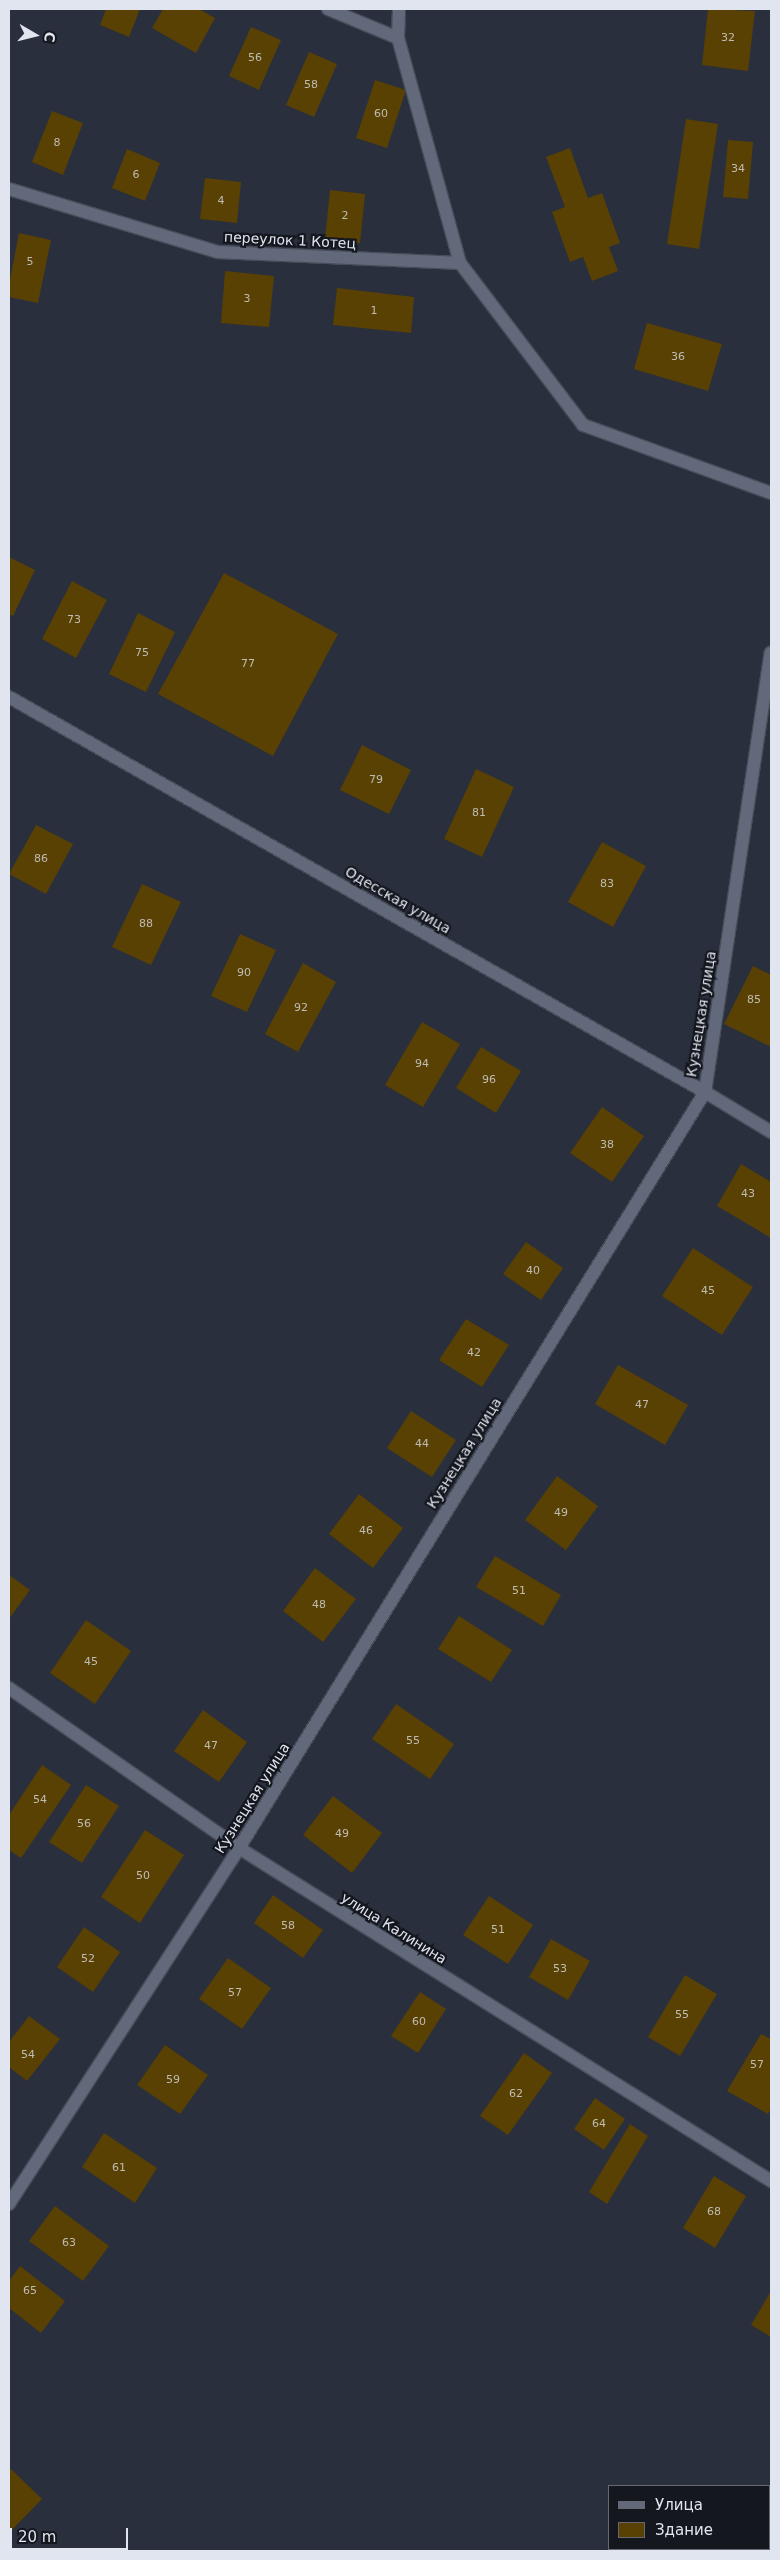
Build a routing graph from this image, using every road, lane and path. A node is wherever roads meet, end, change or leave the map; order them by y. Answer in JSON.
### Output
{"nodes":[{"id":1,"x":328,"y":9,"type":"edge"},
{"id":2,"x":399,"y":9,"type":"edge"},
{"id":3,"x":398,"y":38,"type":"junction"},
{"id":4,"x":9,"y":189,"type":"edge"},
{"id":5,"x":460,"y":263,"type":"junction"},
{"id":6,"x":771,"y":493,"type":"edge"},
{"id":7,"x":771,"y":653,"type":"edge"},
{"id":8,"x":9,"y":698,"type":"edge"},
{"id":9,"x":705,"y":1092,"type":"junction"},
{"id":10,"x":771,"y":1132,"type":"edge"},
{"id":11,"x":9,"y":1688,"type":"edge"},
{"id":12,"x":239,"y":1848,"type":"junction"},
{"id":13,"x":771,"y":2181,"type":"edge"},
{"id":14,"x":9,"y":2204,"type":"edge"}],
"edges":[{"from":1,"to":3,"type":"street"},
{"from":2,"to":3,"type":"street"},
{"from":3,"to":5,"type":"street"},
{"from":4,"to":5,"type":"street","name":"переулок 1 Котец"},
{"from":5,"to":6,"type":"street"},
{"from":7,"to":9,"type":"street","name":"Кузнецкая улица"},
{"from":8,"to":9,"type":"street","name":"Одесская улица"},
{"from":9,"to":10,"type":"street","name":"Одесская улица"},
{"from":9,"to":12,"type":"street","name":"Кузнецкая улица"},
{"from":11,"to":12,"type":"street","name":"улица Калинина"},
{"from":12,"to":13,"type":"street","name":"улица Калинина"},
{"from":12,"to":14,"type":"street","name":"Кузнецкая улица"}]}
